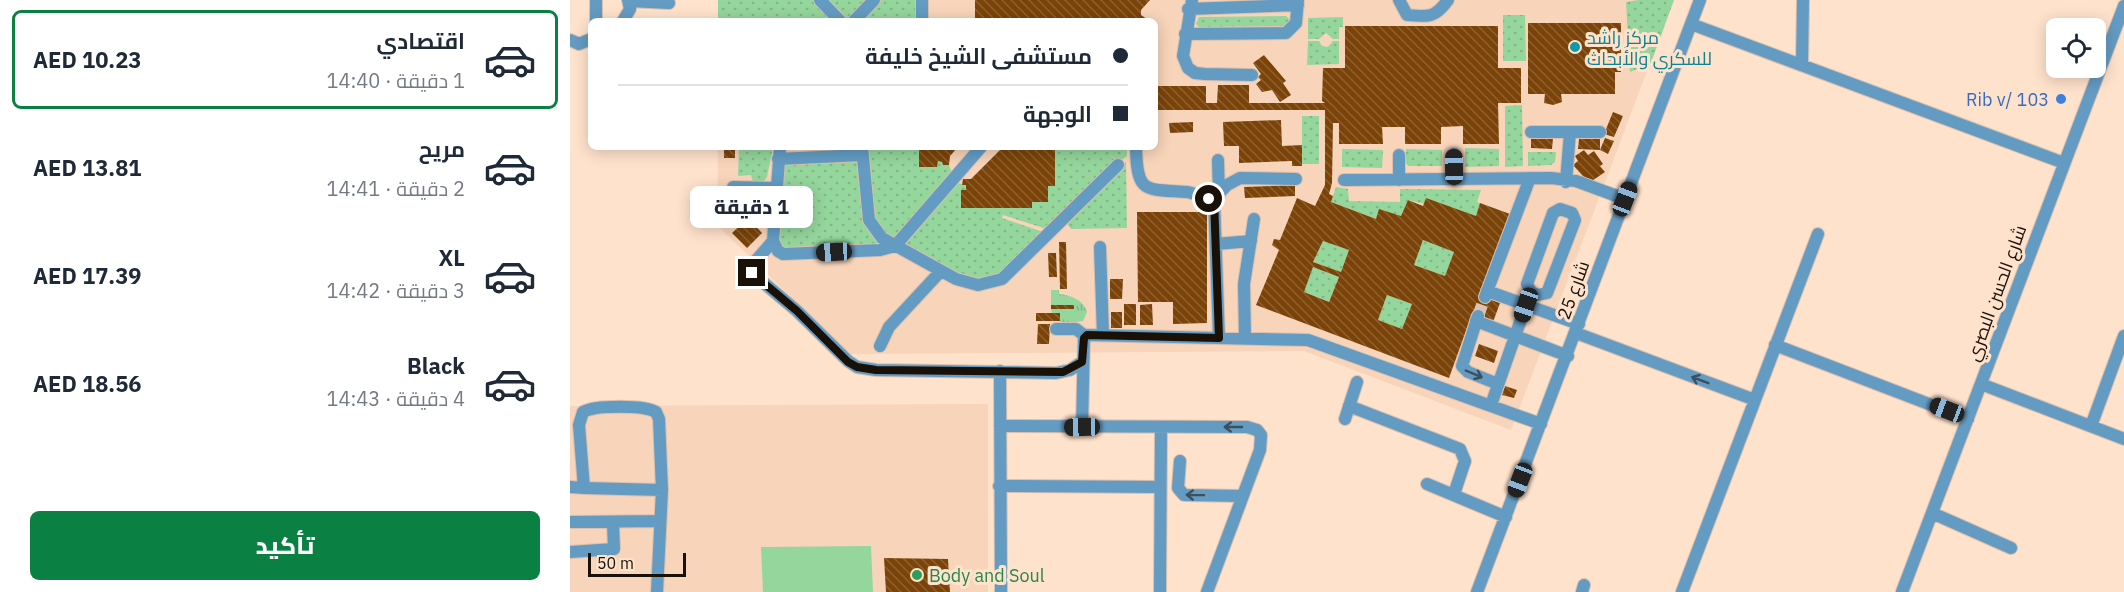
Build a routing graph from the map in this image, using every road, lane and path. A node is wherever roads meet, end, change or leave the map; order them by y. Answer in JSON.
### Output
{"nodes":[{"id":1,"x":596,"y":0,"type":"edge"},
{"id":2,"x":820,"y":0,"type":"edge"},
{"id":3,"x":874,"y":0,"type":"edge"},
{"id":4,"x":922,"y":0,"type":"edge"},
{"id":5,"x":1399,"y":0,"type":"edge"},
{"id":6,"x":1448,"y":0,"type":"edge"},
{"id":7,"x":1700,"y":0,"type":"edge"},
{"id":8,"x":1803,"y":0,"type":"edge"},
{"id":9,"x":629,"y":1,"type":"edge"},
{"id":10,"x":1298,"y":2,"type":"edge"},
{"id":11,"x":669,"y":3,"type":"dead end"},
{"id":12,"x":1190,"y":5,"type":"edge"},
{"id":13,"x":2124,"y":6,"type":"edge"},
{"id":14,"x":596,"y":18,"type":"edge"},
{"id":15,"x":625,"y":18,"type":"edge"},
{"id":16,"x":837,"y":18,"type":"edge"},
{"id":17,"x":857,"y":18,"type":"edge"},
{"id":18,"x":922,"y":18,"type":"edge"},
{"id":19,"x":1691,"y":24,"type":"junction"},
{"id":20,"x":1185,"y":34,"type":"junction"},
{"id":21,"x":570,"y":40,"type":"edge"},
{"id":22,"x":588,"y":40,"type":"edge"},
{"id":23,"x":1802,"y":65,"type":"junction"},
{"id":24,"x":1252,"y":75,"type":"dead end"},
{"id":25,"x":1532,"y":132,"type":"dead end"},
{"id":26,"x":1570,"y":132,"type":"junction"},
{"id":27,"x":1600,"y":132,"type":"dead end"},
{"id":28,"x":978,"y":150,"type":"edge"},
{"id":29,"x":1136,"y":150,"type":"edge"},
{"id":30,"x":862,"y":151,"type":"edge"},
{"id":31,"x":779,"y":153,"type":"edge"},
{"id":32,"x":1454,"y":154,"type":"dead end"},
{"id":33,"x":1399,"y":155,"type":"dead end"},
{"id":34,"x":1218,"y":160,"type":"dead end"},
{"id":35,"x":2064,"y":163,"type":"junction"},
{"id":36,"x":1118,"y":165,"type":"dead end"},
{"id":37,"x":1530,"y":178,"type":"junction"},
{"id":38,"x":1296,"y":179,"type":"dead end"},
{"id":39,"x":1344,"y":180,"type":"dead end"},
{"id":40,"x":1399,"y":180,"type":"junction"},
{"id":41,"x":1454,"y":180,"type":"junction"},
{"id":42,"x":1566,"y":182,"type":"junction"},
{"id":43,"x":733,"y":187,"type":"dead end"},
{"id":44,"x":776,"y":188,"type":"junction"},
{"id":45,"x":1216,"y":197,"type":"junction"},
{"id":46,"x":1624,"y":203,"type":"junction"},
{"id":47,"x":1254,"y":219,"type":"dead end"},
{"id":48,"x":1818,"y":234,"type":"dead end"},
{"id":49,"x":773,"y":241,"type":"junction"},
{"id":50,"x":1251,"y":242,"type":"junction"},
{"id":51,"x":1216,"y":244,"type":"junction"},
{"id":52,"x":895,"y":246,"type":"junction"},
{"id":53,"x":1100,"y":247,"type":"dead end"},
{"id":54,"x":940,"y":272,"type":"junction"},
{"id":55,"x":1535,"y":294,"type":"junction"},
{"id":56,"x":1528,"y":306,"type":"junction"},
{"id":57,"x":1578,"y":328,"type":"junction"},
{"id":58,"x":1056,"y":329,"type":"dead end"},
{"id":59,"x":1102,"y":335,"type":"junction"},
{"id":60,"x":1085,"y":336,"type":"junction"},
{"id":61,"x":1515,"y":336,"type":"junction"},
{"id":62,"x":2124,"y":336,"type":"edge"},
{"id":63,"x":1219,"y":338,"type":"junction"},
{"id":64,"x":1245,"y":338,"type":"junction"},
{"id":65,"x":1775,"y":345,"type":"junction"},
{"id":66,"x":880,"y":346,"type":"dead end"},
{"id":67,"x":1568,"y":356,"type":"junction"},
{"id":68,"x":1082,"y":362,"type":"junction"},
{"id":69,"x":1000,"y":372,"type":"junction"},
{"id":70,"x":1358,"y":382,"type":"dead end"},
{"id":71,"x":1498,"y":384,"type":"junction"},
{"id":72,"x":1981,"y":384,"type":"junction"},
{"id":73,"x":1755,"y":400,"type":"junction"},
{"id":74,"x":1491,"y":405,"type":"junction"},
{"id":75,"x":1349,"y":406,"type":"junction"},
{"id":76,"x":1968,"y":418,"type":"junction"},
{"id":77,"x":1345,"y":419,"type":"dead end"},
{"id":78,"x":1541,"y":424,"type":"junction"},
{"id":79,"x":1000,"y":426,"type":"junction"},
{"id":80,"x":2091,"y":426,"type":"junction"},
{"id":81,"x":1082,"y":427,"type":"junction"},
{"id":82,"x":1161,"y":428,"type":"junction"},
{"id":83,"x":2124,"y":438,"type":"edge"},
{"id":84,"x":1180,"y":461,"type":"dead end"},
{"id":85,"x":1427,"y":484,"type":"dead end"},
{"id":86,"x":999,"y":486,"type":"junction"},
{"id":87,"x":570,"y":487,"type":"edge"},
{"id":88,"x":1160,"y":487,"type":"junction"},
{"id":89,"x":584,"y":488,"type":"junction"},
{"id":90,"x":662,"y":490,"type":"junction"},
{"id":91,"x":1454,"y":494,"type":"junction"},
{"id":92,"x":1243,"y":496,"type":"junction"},
{"id":93,"x":1932,"y":513,"type":"junction"},
{"id":94,"x":1506,"y":517,"type":"junction"},
{"id":95,"x":660,"y":521,"type":"junction"},
{"id":96,"x":570,"y":522,"type":"edge"},
{"id":97,"x":612,"y":523,"type":"junction"},
{"id":98,"x":2011,"y":548,"type":"dead end"},
{"id":99,"x":570,"y":552,"type":"edge"},
{"id":100,"x":657,"y":592,"type":"edge"},
{"id":101,"x":1001,"y":592,"type":"edge"},
{"id":102,"x":1160,"y":592,"type":"edge"},
{"id":103,"x":1207,"y":592,"type":"edge"},
{"id":104,"x":1477,"y":592,"type":"edge"},
{"id":105,"x":1682,"y":592,"type":"edge"},
{"id":106,"x":1902,"y":592,"type":"edge"}],
"edges":[{"from":1,"to":14,"type":"street"},
{"from":2,"to":16,"type":"street"},
{"from":3,"to":17,"type":"street"},
{"from":4,"to":18,"type":"street"},
{"from":5,"to":6,"type":"street"},
{"from":7,"to":19,"type":"street","name":"شارع 25"},
{"from":8,"to":23,"type":"street"},
{"from":9,"to":11,"type":"street"},
{"from":9,"to":15,"type":"street"},
{"from":10,"to":12,"type":"street"},
{"from":10,"to":20,"type":"street"},
{"from":12,"to":20,"type":"street"},
{"from":13,"to":35,"type":"street","name":"شارع الحسن البصري"},
{"from":19,"to":23,"type":"street"},
{"from":19,"to":46,"type":"street","name":"شارع 25"},
{"from":20,"to":24,"type":"street"},
{"from":21,"to":22,"type":"street"},
{"from":23,"to":35,"type":"street"},
{"from":25,"to":26,"type":"street"},
{"from":26,"to":27,"type":"street"},
{"from":26,"to":42,"type":"street"},
{"from":28,"to":52,"type":"street"},
{"from":29,"to":45,"type":"street"},
{"from":30,"to":31,"type":"street"},
{"from":30,"to":52,"type":"street"},
{"from":31,"to":44,"type":"street"},
{"from":32,"to":41,"type":"street"},
{"from":33,"to":40,"type":"street"},
{"from":34,"to":45,"type":"street"},
{"from":35,"to":72,"type":"street","name":"شارع الحسن البصري"},
{"from":36,"to":54,"type":"street"},
{"from":37,"to":41,"type":"street"},
{"from":37,"to":42,"type":"street"},
{"from":37,"to":56,"type":"street"},
{"from":38,"to":45,"type":"street"},
{"from":39,"to":40,"type":"street"},
{"from":40,"to":41,"type":"street"},
{"from":42,"to":46,"type":"street"},
{"from":43,"to":44,"type":"street"},
{"from":44,"to":49,"type":"street"},
{"from":45,"to":51,"type":"street"},
{"from":46,"to":57,"type":"street","name":"شارع 25"},
{"from":47,"to":50,"type":"street"},
{"from":48,"to":65,"type":"street"},
{"from":49,"to":52,"type":"street"},
{"from":49,"to":69,"type":"street"},
{"from":50,"to":51,"type":"street"},
{"from":50,"to":64,"type":"street"},
{"from":51,"to":63,"type":"street"},
{"from":52,"to":54,"type":"street"},
{"from":53,"to":59,"type":"street"},
{"from":54,"to":66,"type":"street"},
{"from":55,"to":55,"type":"street"},
{"from":55,"to":56,"type":"street"},
{"from":56,"to":57,"type":"street"},
{"from":56,"to":61,"type":"street"},
{"from":57,"to":67,"type":"street","name":"شارع 25"},
{"from":73,"to":57,"type":"street","one_way":true},
{"from":58,"to":60,"type":"street"},
{"from":59,"to":60,"type":"street"},
{"from":59,"to":63,"type":"street"},
{"from":60,"to":68,"type":"street"},
{"from":61,"to":67,"type":"street"},
{"from":61,"to":71,"type":"street"},
{"from":61,"to":71,"type":"street","one_way":true},
{"from":62,"to":80,"type":"street"},
{"from":63,"to":64,"type":"street"},
{"from":64,"to":74,"type":"street"},
{"from":65,"to":73,"type":"street"},
{"from":65,"to":76,"type":"street"},
{"from":67,"to":78,"type":"street","name":"شارع 25"},
{"from":68,"to":69,"type":"street"},
{"from":68,"to":81,"type":"street"},
{"from":69,"to":79,"type":"street"},
{"from":70,"to":75,"type":"street"},
{"from":71,"to":74,"type":"street"},
{"from":72,"to":76,"type":"street","name":"شارع الحسن البصري"},
{"from":72,"to":80,"type":"street"},
{"from":73,"to":105,"type":"street"},
{"from":74,"to":78,"type":"street"},
{"from":75,"to":77,"type":"street"},
{"from":75,"to":91,"type":"street"},
{"from":76,"to":93,"type":"street","name":"شارع الحسن البصري"},
{"from":78,"to":94,"type":"street","name":"شارع 25"},
{"from":79,"to":81,"type":"street"},
{"from":79,"to":86,"type":"street"},
{"from":80,"to":83,"type":"street"},
{"from":81,"to":82,"type":"street"},
{"from":82,"to":88,"type":"street"},
{"from":92,"to":82,"type":"street","one_way":true},
{"from":92,"to":84,"type":"street","one_way":true},
{"from":85,"to":91,"type":"street"},
{"from":86,"to":88,"type":"street"},
{"from":86,"to":101,"type":"street"},
{"from":87,"to":89,"type":"street"},
{"from":88,"to":102,"type":"street"},
{"from":89,"to":90,"type":"street"},
{"from":89,"to":90,"type":"street"},
{"from":90,"to":95,"type":"street"},
{"from":91,"to":94,"type":"street"},
{"from":92,"to":103,"type":"street"},
{"from":93,"to":98,"type":"street"},
{"from":93,"to":106,"type":"street","name":"شارع الحسن البصري"},
{"from":94,"to":104,"type":"street","name":"شارع 25"},
{"from":95,"to":97,"type":"street"},
{"from":95,"to":100,"type":"street"},
{"from":96,"to":97,"type":"street"},
{"from":97,"to":99,"type":"street"}]}
